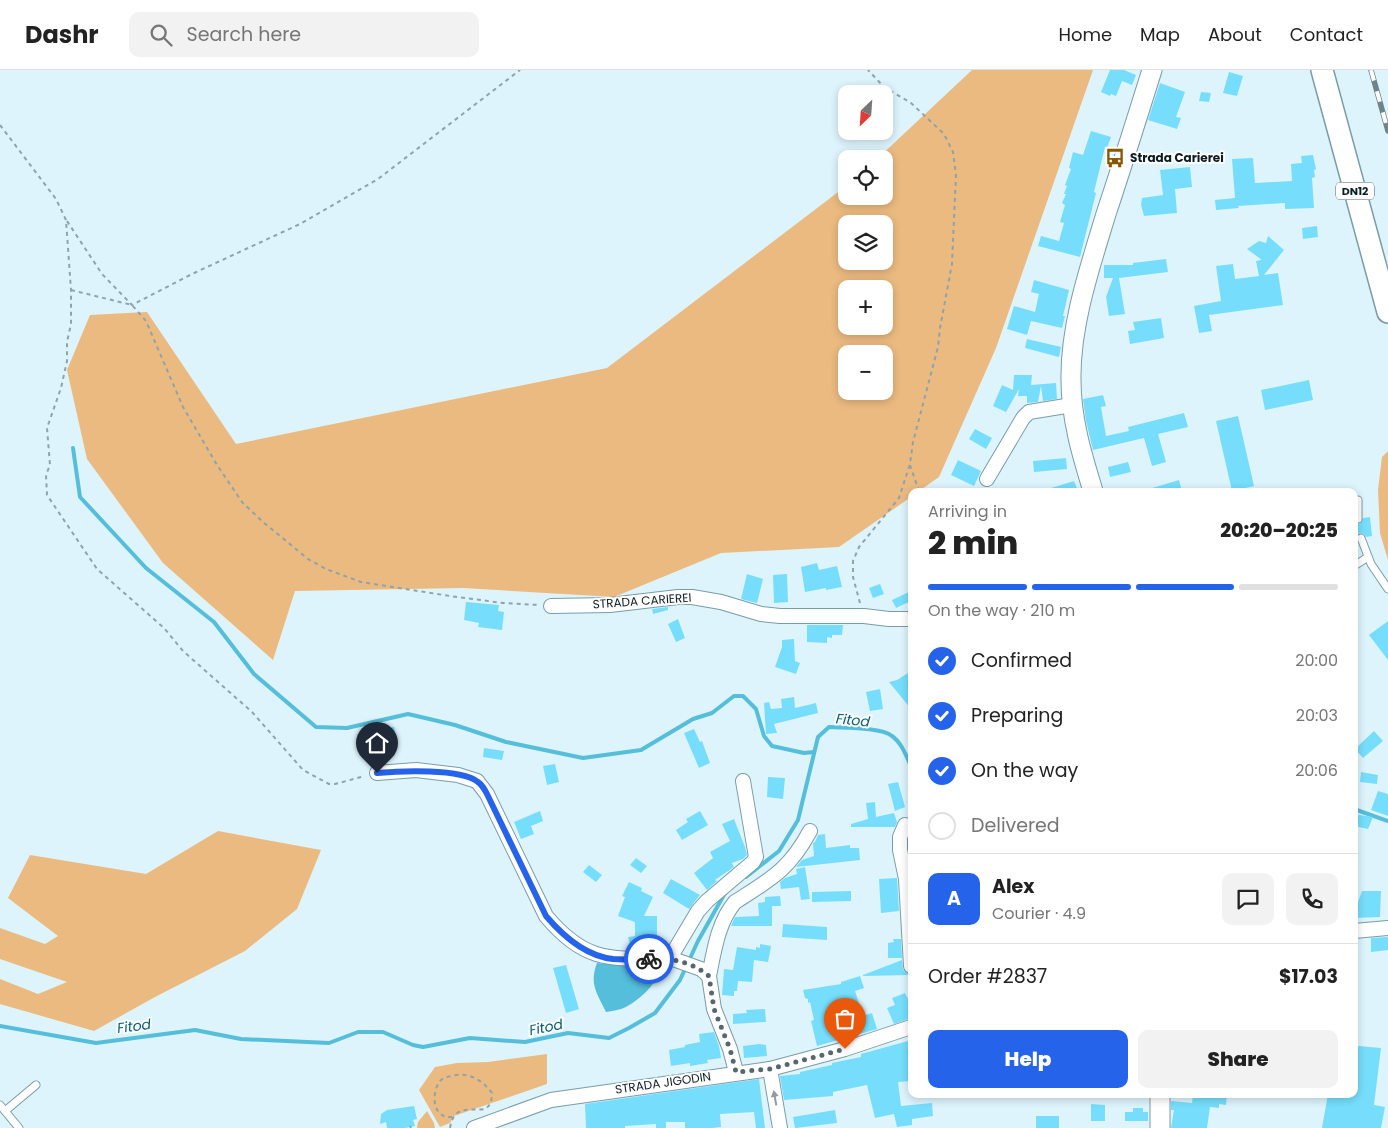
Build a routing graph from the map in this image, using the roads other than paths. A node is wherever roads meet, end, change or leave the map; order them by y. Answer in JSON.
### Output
{"nodes":[{"id":1,"x":1152,"y":70,"type":"edge"},
{"id":2,"x":1322,"y":70,"type":"edge"},
{"id":3,"x":1388,"y":312,"type":"edge"},
{"id":4,"x":1072,"y":405,"type":"junction"},
{"id":5,"x":987,"y":479,"type":"dead end"},
{"id":6,"x":1092,"y":488,"type":"edge"},
{"id":7,"x":1358,"y":500,"type":"dead end"},
{"id":8,"x":1358,"y":519,"type":"dead end"},
{"id":9,"x":1361,"y":538,"type":"dead end"},
{"id":10,"x":1368,"y":557,"type":"junction"},
{"id":11,"x":1358,"y":563,"type":"edge"},
{"id":12,"x":1388,"y":589,"type":"edge"},
{"id":13,"x":551,"y":606,"type":"road end"},
{"id":14,"x":908,"y":619,"type":"edge"},
{"id":15,"x":377,"y":773,"type":"road end"},
{"id":16,"x":743,"y":781,"type":"dead end"},
{"id":17,"x":905,"y":825,"type":"dead end"},
{"id":18,"x":810,"y":831,"type":"dead end"},
{"id":19,"x":908,"y":914,"type":"edge"},
{"id":20,"x":1388,"y":928,"type":"edge"},
{"id":21,"x":1358,"y":931,"type":"edge"},
{"id":22,"x":673,"y":959,"type":"junction"},
{"id":23,"x":705,"y":973,"type":"junction"},
{"id":24,"x":908,"y":1028,"type":"edge"},
{"id":25,"x":770,"y":1069,"type":"junction"},
{"id":26,"x":736,"y":1072,"type":"junction"},
{"id":27,"x":36,"y":1085,"type":"dead end"},
{"id":28,"x":1160,"y":1098,"type":"edge"},
{"id":29,"x":2,"y":1108,"type":"edge"},
{"id":30,"x":19,"y":1128,"type":"edge"},
{"id":31,"x":474,"y":1128,"type":"edge"},
{"id":32,"x":780,"y":1128,"type":"edge"},
{"id":33,"x":1160,"y":1128,"type":"edge"}],
"edges":[{"from":1,"to":4,"type":"main road"},
{"from":2,"to":3,"type":"main road","number":"DN12"},
{"from":4,"to":5,"type":"street"},
{"from":4,"to":6,"type":"main road"},
{"from":7,"to":8,"type":"lane"},
{"from":9,"to":10,"type":"lane"},
{"from":10,"to":11,"type":"lane"},
{"from":10,"to":12,"type":"lane"},
{"from":13,"to":14,"type":"street","name":"STRADA CARIEREI"},
{"from":15,"to":22,"type":"street"},
{"from":16,"to":22,"type":"street"},
{"from":17,"to":19,"type":"street"},
{"from":18,"to":23,"type":"street"},
{"from":20,"to":21,"type":"street"},
{"from":22,"to":23,"type":"street"},
{"from":23,"to":26,"type":"street"},
{"from":24,"to":25,"type":"street","name":"STRADA JIGODIN"},
{"from":25,"to":26,"type":"street","name":"STRADA JIGODIN"},
{"from":32,"to":25,"type":"street","one_way":true},
{"from":26,"to":31,"type":"street","name":"STRADA JIGODIN"},
{"from":27,"to":29,"type":"lane"},
{"from":28,"to":33,"type":"main road"},
{"from":29,"to":30,"type":"lane"}]}
